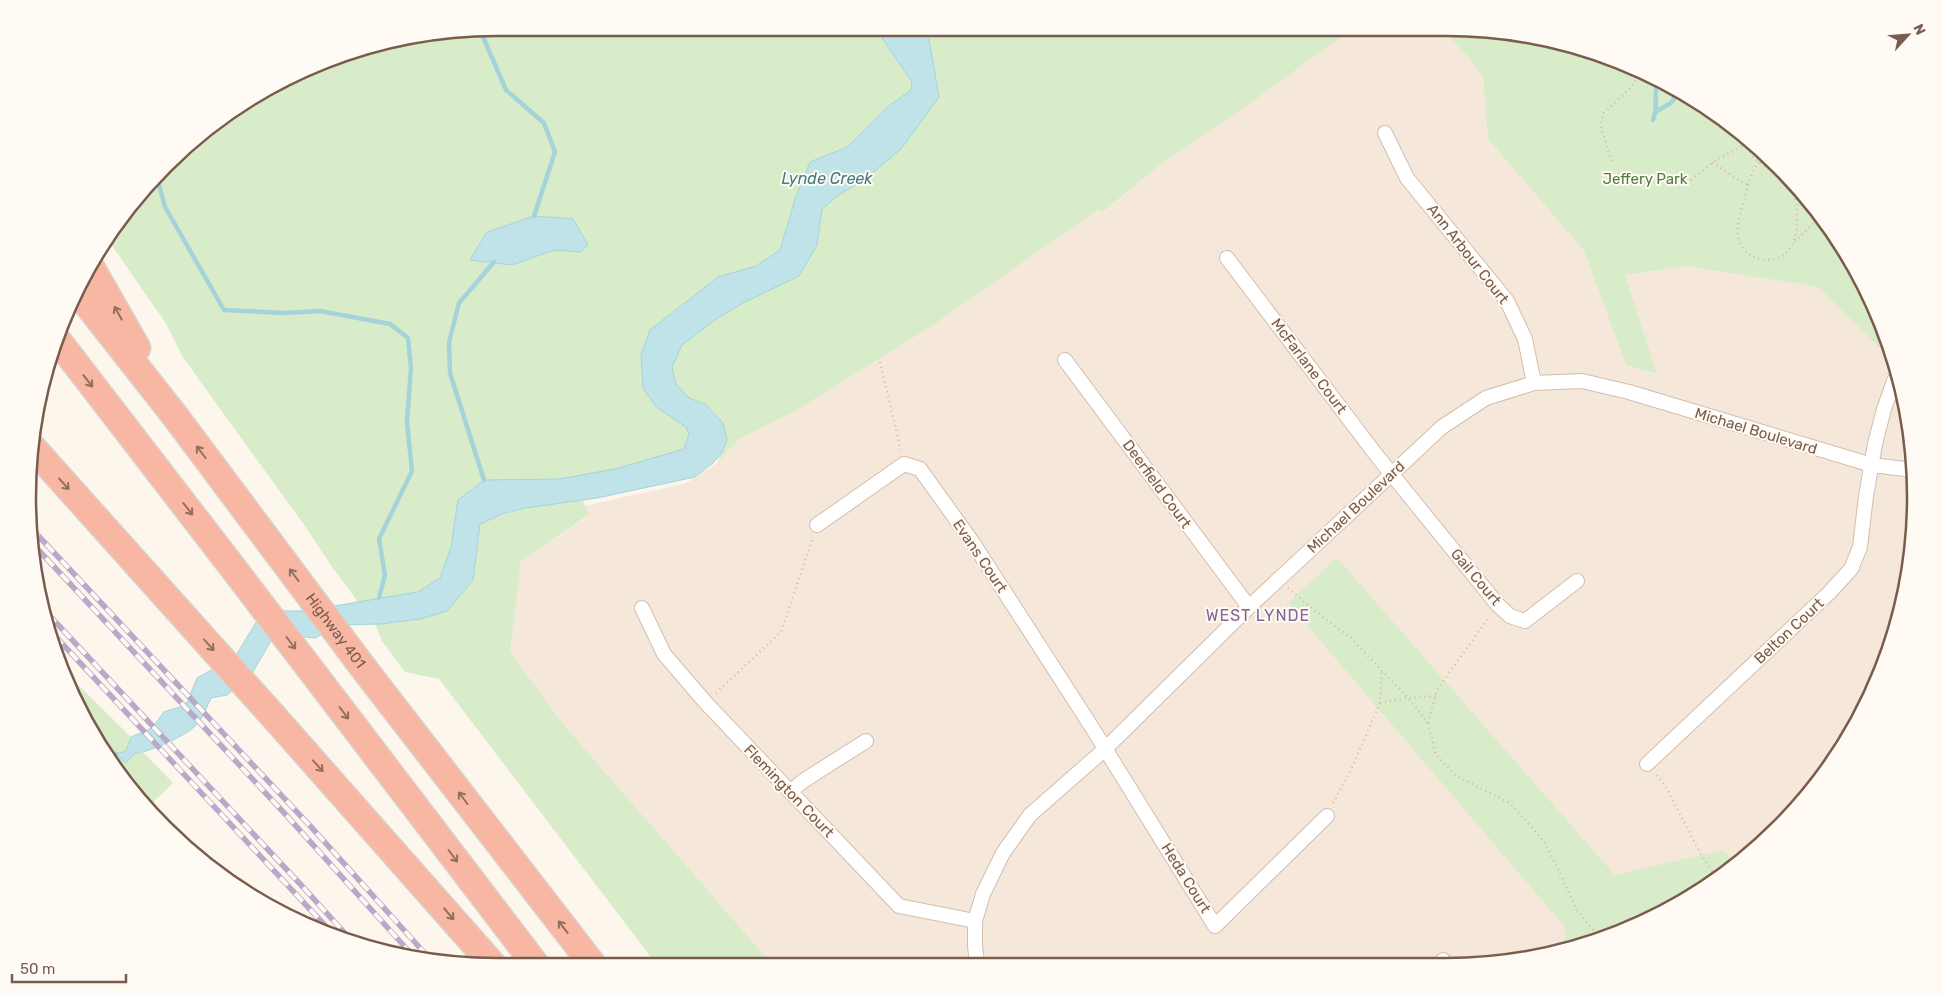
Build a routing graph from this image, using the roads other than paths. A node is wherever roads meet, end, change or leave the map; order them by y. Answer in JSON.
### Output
{"nodes":[{"id":1,"x":1385,"y":133,"type":"dead end"},
{"id":2,"x":1227,"y":258,"type":"dead end"},
{"id":3,"x":95,"y":273,"type":"edge"},
{"id":4,"x":82,"y":297,"type":"edge"},
{"id":5,"x":62,"y":347,"type":"edge"},
{"id":6,"x":1066,"y":360,"type":"dead end"},
{"id":7,"x":1534,"y":382,"type":"junction"},
{"id":8,"x":1893,"y":385,"type":"edge"},
{"id":9,"x":175,"y":416,"type":"junction"},
{"id":10,"x":38,"y":454,"type":"edge"},
{"id":11,"x":1872,"y":465,"type":"junction"},
{"id":12,"x":1906,"y":469,"type":"edge"},
{"id":13,"x":1392,"y":473,"type":"junction"},
{"id":14,"x":817,"y":525,"type":"road end"},
{"id":15,"x":1577,"y":581,"type":"dead end"},
{"id":16,"x":1249,"y":607,"type":"junction"},
{"id":17,"x":642,"y":608,"type":"dead end"},
{"id":18,"x":866,"y":741,"type":"dead end"},
{"id":19,"x":1104,"y":750,"type":"junction"},
{"id":20,"x":1647,"y":764,"type":"road end"},
{"id":21,"x":790,"y":792,"type":"junction"},
{"id":22,"x":1327,"y":816,"type":"road end"},
{"id":23,"x":975,"y":921,"type":"junction"},
{"id":24,"x":487,"y":958,"type":"edge"},
{"id":25,"x":531,"y":958,"type":"edge"},
{"id":26,"x":588,"y":958,"type":"edge"},
{"id":27,"x":976,"y":958,"type":"edge"}],
"edges":[{"from":1,"to":7,"type":"street","name":"Ann Arbour Court"},
{"from":2,"to":13,"type":"street","name":"McFarlane Court"},
{"from":9,"to":3,"type":"highway","one_way":true},
{"from":4,"to":9,"type":"highway","name":"Highway 401"},
{"from":5,"to":25,"type":"highway","one_way":true},
{"from":6,"to":16,"type":"street","name":"Deerfield Court"},
{"from":7,"to":11,"type":"street","name":"Michael Boulevard"},
{"from":7,"to":13,"type":"street","name":"Michael Boulevard"},
{"from":8,"to":11,"type":"street","name":"Belton Court"},
{"from":26,"to":9,"type":"highway","name":"Highway 401","one_way":true},
{"from":10,"to":24,"type":"highway","one_way":true},
{"from":11,"to":12,"type":"street","name":"Michael Boulevard"},
{"from":11,"to":20,"type":"street","name":"Belton Court"},
{"from":13,"to":15,"type":"street","name":"Gail Court"},
{"from":13,"to":16,"type":"street","name":"Michael Boulevard"},
{"from":14,"to":19,"type":"street","name":"Evans Court"},
{"from":16,"to":19,"type":"street","name":"Michael Boulevard"},
{"from":17,"to":21,"type":"street","name":"Flemington Court"},
{"from":18,"to":21,"type":"street"},
{"from":19,"to":22,"type":"street","name":"Heda Court"},
{"from":19,"to":23,"type":"street","name":"Michael Boulevard"},
{"from":21,"to":23,"type":"street","name":"Flemington Court"},
{"from":23,"to":27,"type":"street","name":"Michael Boulevard"}]}
